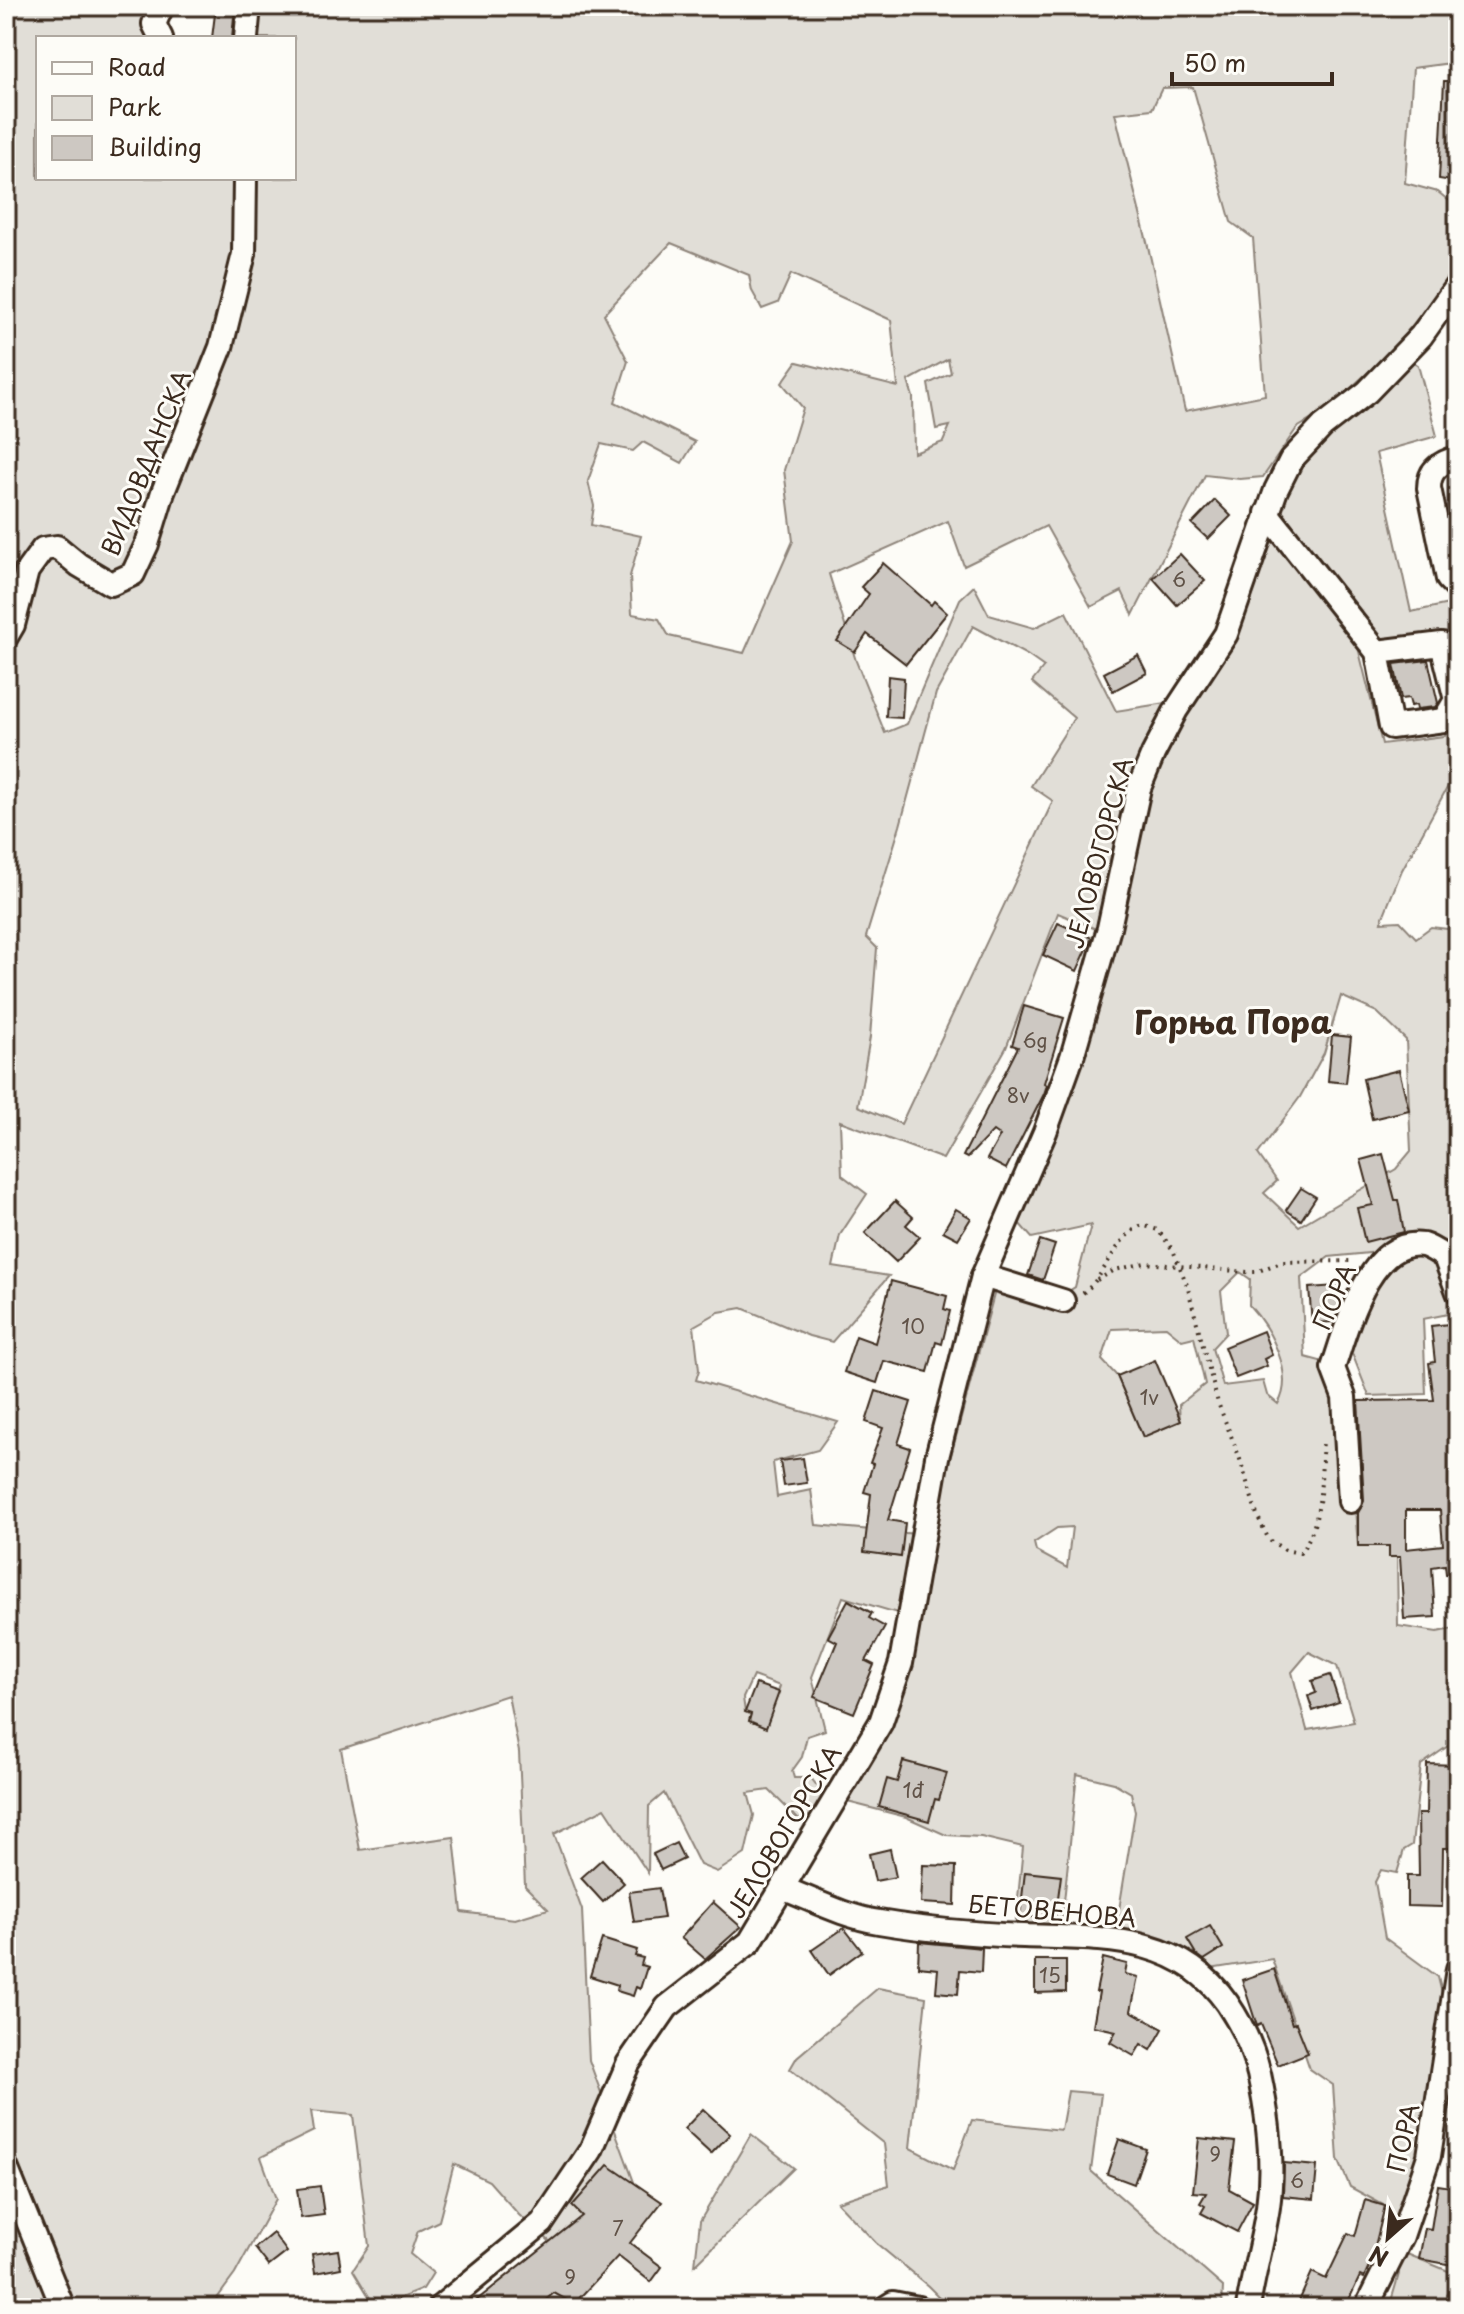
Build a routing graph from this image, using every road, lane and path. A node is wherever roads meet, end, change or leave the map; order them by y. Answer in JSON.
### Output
{"nodes":[{"id":1,"x":162,"y":6,"type":"edge"},
{"id":2,"x":249,"y":6,"type":"edge"},
{"id":3,"x":160,"y":36,"type":"edge"},
{"id":4,"x":246,"y":36,"type":"edge"},
{"id":5,"x":245,"y":180,"type":"edge"},
{"id":6,"x":1458,"y":284,"type":"edge"},
{"id":7,"x":1458,"y":458,"type":"edge"},
{"id":8,"x":1267,"y":513,"type":"junction"},
{"id":9,"x":1458,"y":589,"type":"edge"},
{"id":10,"x":6,"y":637,"type":"edge"},
{"id":11,"x":1377,"y":652,"type":"dead end"},
{"id":12,"x":1379,"y":1264,"type":"junction"},
{"id":13,"x":1179,"y":1266,"type":"junction"},
{"id":14,"x":983,"y":1276,"type":"junction"},
{"id":15,"x":1095,"y":1281,"type":"junction"},
{"id":16,"x":1458,"y":1292,"type":"edge"},
{"id":17,"x":1063,"y":1301,"type":"joint"},
{"id":18,"x":1324,"y":1435,"type":"dead end"},
{"id":19,"x":1350,"y":1501,"type":"dead end"},
{"id":20,"x":782,"y":1888,"type":"junction"},
{"id":21,"x":1458,"y":1969,"type":"edge"},
{"id":22,"x":1453,"y":2046,"type":"edge"},
{"id":23,"x":6,"y":2167,"type":"edge"},
{"id":24,"x":63,"y":2308,"type":"edge"},
{"id":25,"x":439,"y":2308,"type":"edge"},
{"id":26,"x":885,"y":2308,"type":"edge"},
{"id":27,"x":918,"y":2308,"type":"edge"},
{"id":28,"x":1248,"y":2308,"type":"edge"},
{"id":29,"x":1366,"y":2308,"type":"edge"}],
"edges":[{"from":1,"to":3,"type":"street"},
{"from":2,"to":4,"type":"street"},
{"from":5,"to":10,"type":"street","name":"ВИДОВДАНСКА"},
{"from":6,"to":8,"type":"street","name":"ЈЕЛОВОГОРСКА"},
{"from":7,"to":9,"type":"street"},
{"from":8,"to":11,"type":"street"},
{"from":8,"to":14,"type":"street","name":"ЈЕЛОВОГОРСКА"},
{"from":12,"to":13,"type":"path"},
{"from":12,"to":16,"type":"street","name":"ПОРА"},
{"from":12,"to":19,"type":"street","name":"ПОРА"},
{"from":13,"to":15,"type":"path"},
{"from":13,"to":15,"type":"path"},
{"from":13,"to":18,"type":"path"},
{"from":14,"to":17,"type":"street"},
{"from":14,"to":20,"type":"street","name":"ЈЕЛОВОГОРСКА"},
{"from":15,"to":17,"type":"path"},
{"from":20,"to":25,"type":"street","name":"ЈЕЛОВОГОРСКА"},
{"from":20,"to":28,"type":"street","name":"БЕТОВЕНОВА"},
{"from":21,"to":22,"type":"street","name":"ПОРА"},
{"from":22,"to":29,"type":"street","name":"ПОРА"},
{"from":23,"to":24,"type":"street"},
{"from":26,"to":27,"type":"street"}]}
